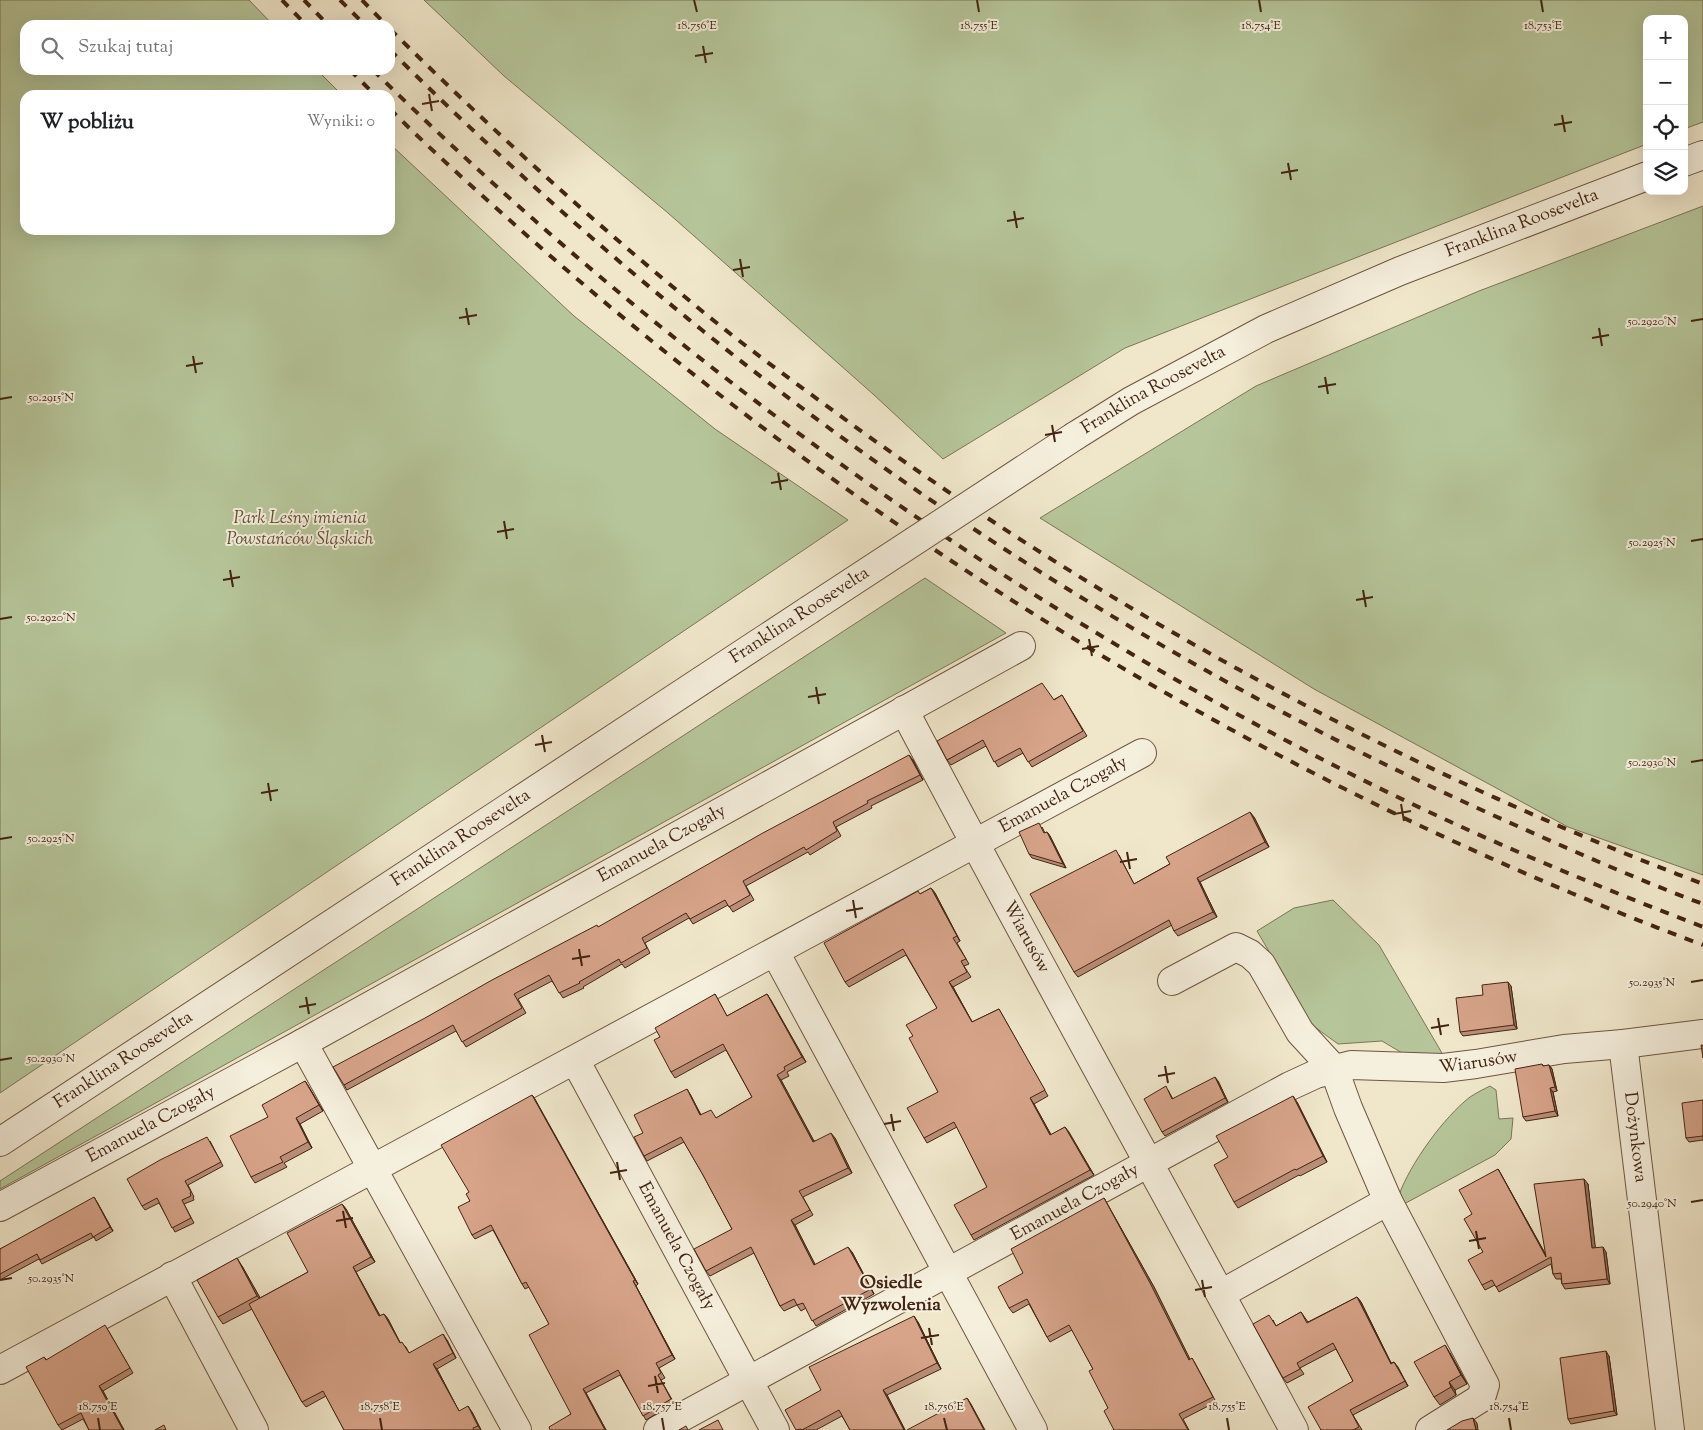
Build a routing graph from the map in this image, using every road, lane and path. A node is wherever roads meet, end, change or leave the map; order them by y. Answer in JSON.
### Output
{"nodes":[{"id":1,"x":1703,"y":155,"type":"edge"},
{"id":2,"x":1688,"y":161,"type":"edge"},
{"id":3,"x":1643,"y":178,"type":"edge"},
{"id":4,"x":1021,"y":646,"type":"dead end"},
{"id":5,"x":904,"y":710,"type":"junction"},
{"id":6,"x":1142,"y":753,"type":"dead end"},
{"id":7,"x":974,"y":843,"type":"junction"},
{"id":8,"x":775,"y":952,"type":"junction"},
{"id":9,"x":1172,"y":981,"type":"dead end"},
{"id":10,"x":1703,"y":1034,"type":"edge"},
{"id":11,"x":303,"y":1043,"type":"junction"},
{"id":12,"x":1623,"y":1044,"type":"junction"},
{"id":13,"x":575,"y":1060,"type":"junction"},
{"id":14,"x":1334,"y":1069,"type":"junction"},
{"id":15,"x":0,"y":1142,"type":"edge"},
{"id":16,"x":1150,"y":1162,"type":"junction"},
{"id":17,"x":372,"y":1170,"type":"junction"},
{"id":18,"x":1388,"y":1201,"type":"junction"},
{"id":19,"x":0,"y":1207,"type":"edge"},
{"id":20,"x":947,"y":1272,"type":"junction"},
{"id":21,"x":172,"y":1276,"type":"junction"},
{"id":22,"x":1221,"y":1294,"type":"junction"},
{"id":23,"x":0,"y":1370,"type":"edge"},
{"id":24,"x":748,"y":1380,"type":"junction"},
{"id":25,"x":254,"y":1430,"type":"edge"},
{"id":26,"x":517,"y":1430,"type":"edge"},
{"id":27,"x":658,"y":1430,"type":"edge"},
{"id":28,"x":775,"y":1430,"type":"edge"},
{"id":29,"x":1033,"y":1430,"type":"edge"},
{"id":30,"x":1294,"y":1430,"type":"edge"},
{"id":31,"x":1430,"y":1430,"type":"edge"},
{"id":32,"x":1670,"y":1430,"type":"edge"}],
"edges":[{"from":1,"to":2,"type":"street"},
{"from":3,"to":15,"type":"street","name":"Franklina Roosevelta","bridge":true},
{"from":4,"to":5,"type":"street","name":"Emanuela Czogały"},
{"from":5,"to":7,"type":"street","name":"Wiarusów"},
{"from":5,"to":11,"type":"street","name":"Emanuela Czogały"},
{"from":6,"to":7,"type":"street","name":"Emanuela Czogały"},
{"from":7,"to":8,"type":"street","name":"Emanuela Czogały"},
{"from":7,"to":16,"type":"street","name":"Wiarusów"},
{"from":8,"to":13,"type":"street","name":"Emanuela Czogały"},
{"from":8,"to":20,"type":"street"},
{"from":9,"to":14,"type":"street"},
{"from":10,"to":12,"type":"street"},
{"from":11,"to":17,"type":"street"},
{"from":11,"to":19,"type":"street","name":"Emanuela Czogały"},
{"from":12,"to":14,"type":"street","name":"Wiarusów"},
{"from":12,"to":32,"type":"street","name":"Dożynkowa"},
{"from":13,"to":17,"type":"street","name":"Emanuela Czogały"},
{"from":13,"to":24,"type":"street","name":"Emanuela Czogały"},
{"from":14,"to":16,"type":"street","name":"Wiarusów"},
{"from":14,"to":18,"type":"street"},
{"from":16,"to":20,"type":"street","name":"Emanuela Czogały"},
{"from":16,"to":22,"type":"street","name":"Wiarusów"},
{"from":17,"to":21,"type":"street","name":"Emanuela Czogały"},
{"from":17,"to":26,"type":"street"},
{"from":18,"to":22,"type":"street"},
{"from":18,"to":31,"type":"street"},
{"from":20,"to":24,"type":"street","name":"Emanuela Czogały"},
{"from":20,"to":29,"type":"street"},
{"from":21,"to":23,"type":"street","name":"Emanuela Czogały"},
{"from":21,"to":25,"type":"street"},
{"from":22,"to":30,"type":"street","name":"Wiarusów"},
{"from":24,"to":27,"type":"street","name":"Emanuela Czogały"},
{"from":24,"to":28,"type":"street","name":"Emanuela Czogały"}]}
